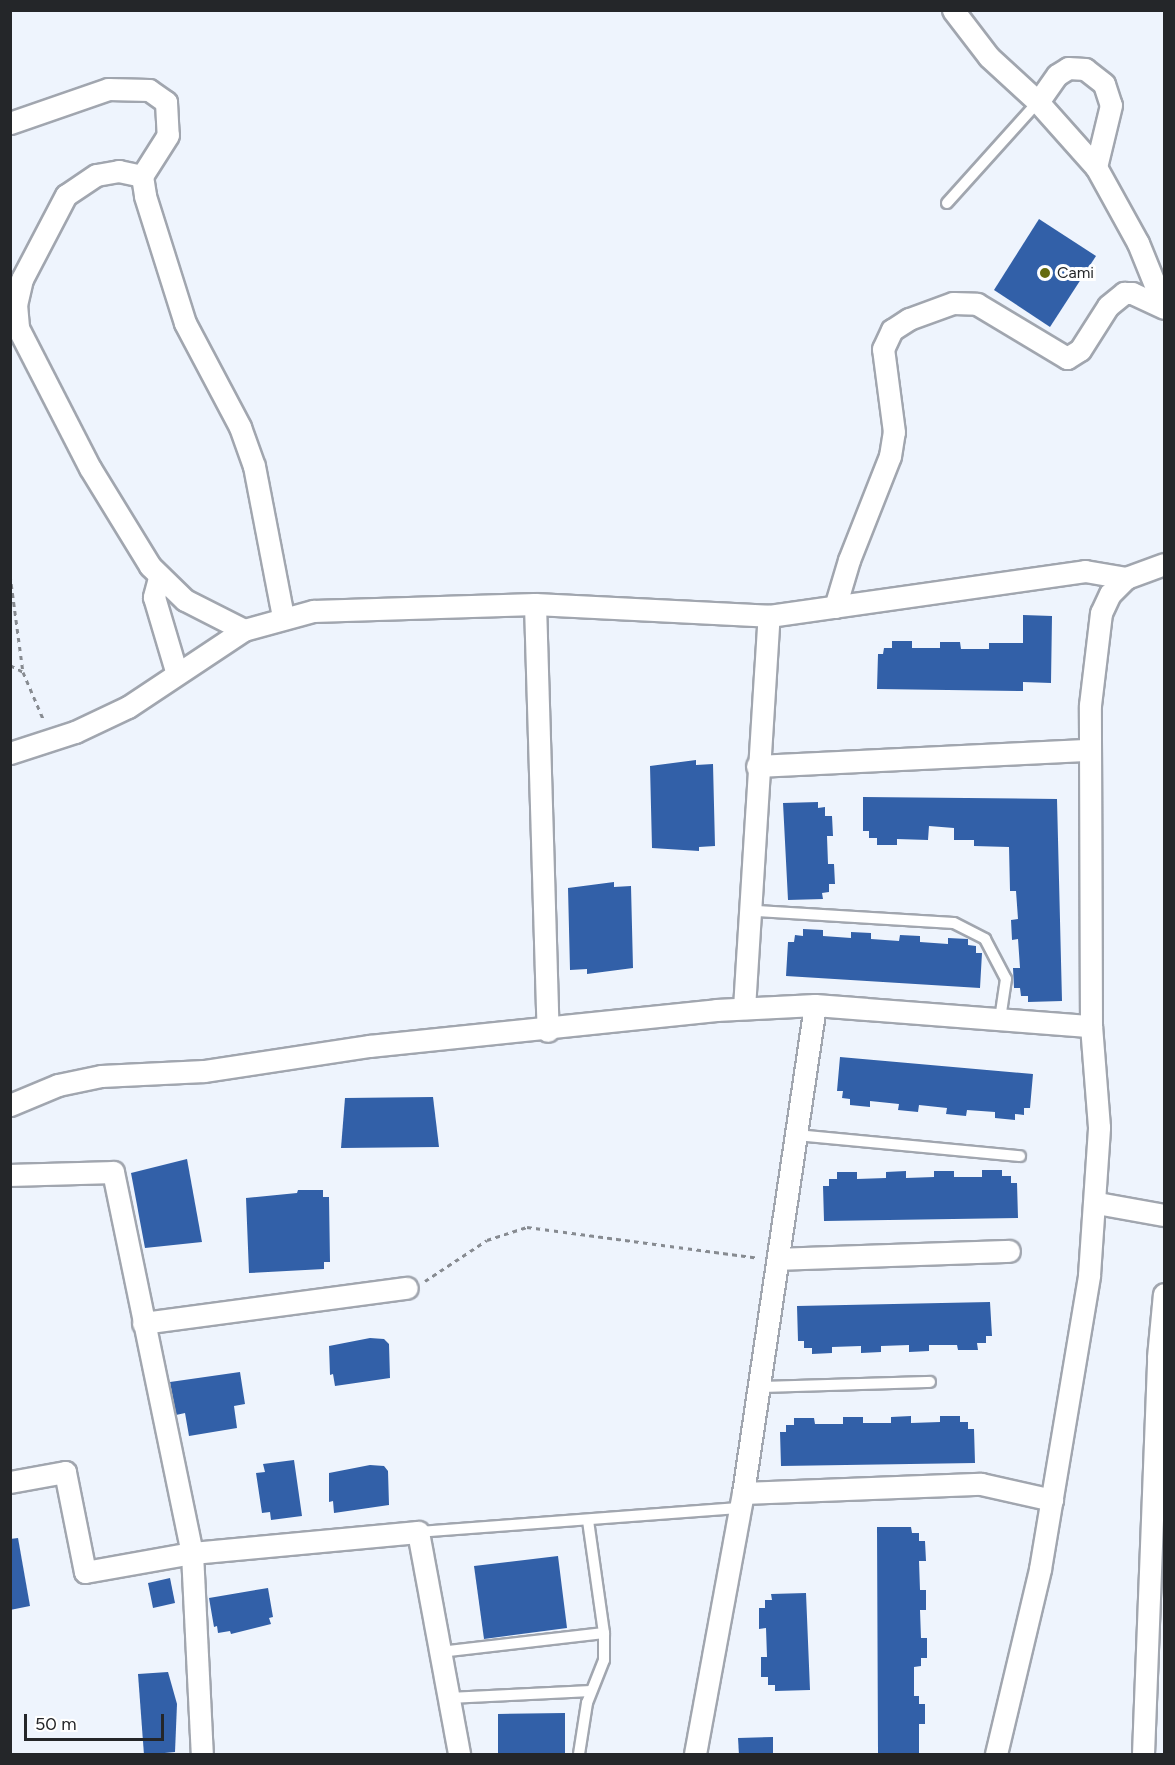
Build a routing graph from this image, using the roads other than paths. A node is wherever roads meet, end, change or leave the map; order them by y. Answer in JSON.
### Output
{"nodes":[{"id":1,"x":955,"y":11,"type":"edge"},
{"id":2,"x":1038,"y":102,"type":"junction"},
{"id":3,"x":10,"y":123,"type":"edge"},
{"id":4,"x":1096,"y":167,"type":"junction"},
{"id":5,"x":142,"y":176,"type":"junction"},
{"id":6,"x":947,"y":203,"type":"dead end"},
{"id":7,"x":1158,"y":268,"type":"edge"},
{"id":8,"x":13,"y":306,"type":"edge"},
{"id":9,"x":1164,"y":307,"type":"edge"},
{"id":10,"x":1164,"y":564,"type":"edge"},
{"id":11,"x":159,"y":578,"type":"junction"},
{"id":12,"x":1126,"y":578,"type":"junction"},
{"id":13,"x":535,"y":604,"type":"junction"},
{"id":14,"x":835,"y":607,"type":"junction"},
{"id":15,"x":770,"y":616,"type":"junction"},
{"id":16,"x":282,"y":617,"type":"junction"},
{"id":17,"x":244,"y":630,"type":"junction"},
{"id":18,"x":177,"y":674,"type":"junction"},
{"id":19,"x":1090,"y":750,"type":"junction"},
{"id":20,"x":10,"y":753,"type":"edge"},
{"id":21,"x":757,"y":766,"type":"junction"},
{"id":22,"x":757,"y":911,"type":"dead end"},
{"id":23,"x":815,"y":1005,"type":"junction"},
{"id":24,"x":744,"y":1008,"type":"junction"},
{"id":25,"x":1000,"y":1019,"type":"junction"},
{"id":26,"x":1091,"y":1026,"type":"junction"},
{"id":27,"x":548,"y":1031,"type":"junction"},
{"id":28,"x":10,"y":1105,"type":"edge"},
{"id":29,"x":796,"y":1135,"type":"junction"},
{"id":30,"x":1020,"y":1156,"type":"dead end"},
{"id":31,"x":10,"y":1175,"type":"edge"},
{"id":32,"x":1097,"y":1203,"type":"junction"},
{"id":33,"x":1164,"y":1215,"type":"edge"},
{"id":34,"x":1009,"y":1251,"type":"dead end"},
{"id":35,"x":778,"y":1259,"type":"junction"},
{"id":36,"x":407,"y":1288,"type":"road end"},
{"id":37,"x":1164,"y":1294,"type":"edge"},
{"id":38,"x":143,"y":1323,"type":"junction"},
{"id":39,"x":930,"y":1382,"type":"dead end"},
{"id":40,"x":759,"y":1387,"type":"junction"},
{"id":41,"x":10,"y":1482,"type":"edge"},
{"id":42,"x":1052,"y":1500,"type":"junction"},
{"id":43,"x":742,"y":1501,"type":"junction"},
{"id":44,"x":588,"y":1520,"type":"junction"},
{"id":45,"x":418,"y":1532,"type":"junction"},
{"id":46,"x":192,"y":1553,"type":"junction"},
{"id":47,"x":604,"y":1633,"type":"junction"},
{"id":48,"x":441,"y":1652,"type":"junction"},
{"id":49,"x":591,"y":1690,"type":"junction"},
{"id":50,"x":449,"y":1698,"type":"junction"},
{"id":51,"x":202,"y":1755,"type":"edge"},
{"id":52,"x":459,"y":1755,"type":"edge"},
{"id":53,"x":579,"y":1755,"type":"edge"},
{"id":54,"x":696,"y":1755,"type":"edge"},
{"id":55,"x":996,"y":1755,"type":"edge"},
{"id":56,"x":1143,"y":1755,"type":"edge"}],
"edges":[{"from":1,"to":2,"type":"street"},
{"from":2,"to":4,"type":"street"},
{"from":2,"to":4,"type":"street"},
{"from":2,"to":6,"type":"lane"},
{"from":3,"to":5,"type":"street"},
{"from":4,"to":7,"type":"street"},
{"from":5,"to":8,"type":"street"},
{"from":5,"to":16,"type":"street"},
{"from":7,"to":9,"type":"street"},
{"from":8,"to":11,"type":"street"},
{"from":9,"to":14,"type":"street"},
{"from":10,"to":12,"type":"street"},
{"from":11,"to":17,"type":"street"},
{"from":11,"to":18,"type":"street"},
{"from":12,"to":14,"type":"street"},
{"from":12,"to":19,"type":"street"},
{"from":13,"to":15,"type":"street"},
{"from":13,"to":16,"type":"street"},
{"from":13,"to":27,"type":"street"},
{"from":14,"to":15,"type":"street"},
{"from":15,"to":21,"type":"street"},
{"from":16,"to":17,"type":"street"},
{"from":17,"to":18,"type":"street"},
{"from":18,"to":20,"type":"street"},
{"from":19,"to":21,"type":"street"},
{"from":19,"to":26,"type":"street"},
{"from":21,"to":24,"type":"street"},
{"from":22,"to":25,"type":"lane"},
{"from":23,"to":24,"type":"street"},
{"from":23,"to":25,"type":"street"},
{"from":23,"to":29,"type":"street"},
{"from":24,"to":27,"type":"street"},
{"from":25,"to":26,"type":"street"},
{"from":26,"to":32,"type":"street"},
{"from":27,"to":28,"type":"street"},
{"from":29,"to":30,"type":"lane"},
{"from":29,"to":35,"type":"street"},
{"from":31,"to":38,"type":"street"},
{"from":32,"to":33,"type":"street"},
{"from":32,"to":42,"type":"street"},
{"from":34,"to":35,"type":"street"},
{"from":35,"to":40,"type":"street"},
{"from":36,"to":38,"type":"street"},
{"from":37,"to":56,"type":"street"},
{"from":38,"to":46,"type":"street"},
{"from":39,"to":40,"type":"lane"},
{"from":40,"to":43,"type":"street"},
{"from":41,"to":46,"type":"street"},
{"from":42,"to":43,"type":"street"},
{"from":42,"to":55,"type":"street"},
{"from":43,"to":44,"type":"lane"},
{"from":43,"to":54,"type":"street"},
{"from":44,"to":45,"type":"lane"},
{"from":44,"to":47,"type":"lane"},
{"from":45,"to":46,"type":"street"},
{"from":45,"to":48,"type":"street"},
{"from":46,"to":51,"type":"street"},
{"from":47,"to":48,"type":"lane"},
{"from":47,"to":49,"type":"lane"},
{"from":48,"to":50,"type":"street"},
{"from":49,"to":50,"type":"lane"},
{"from":49,"to":53,"type":"lane"},
{"from":50,"to":52,"type":"street"}]}
